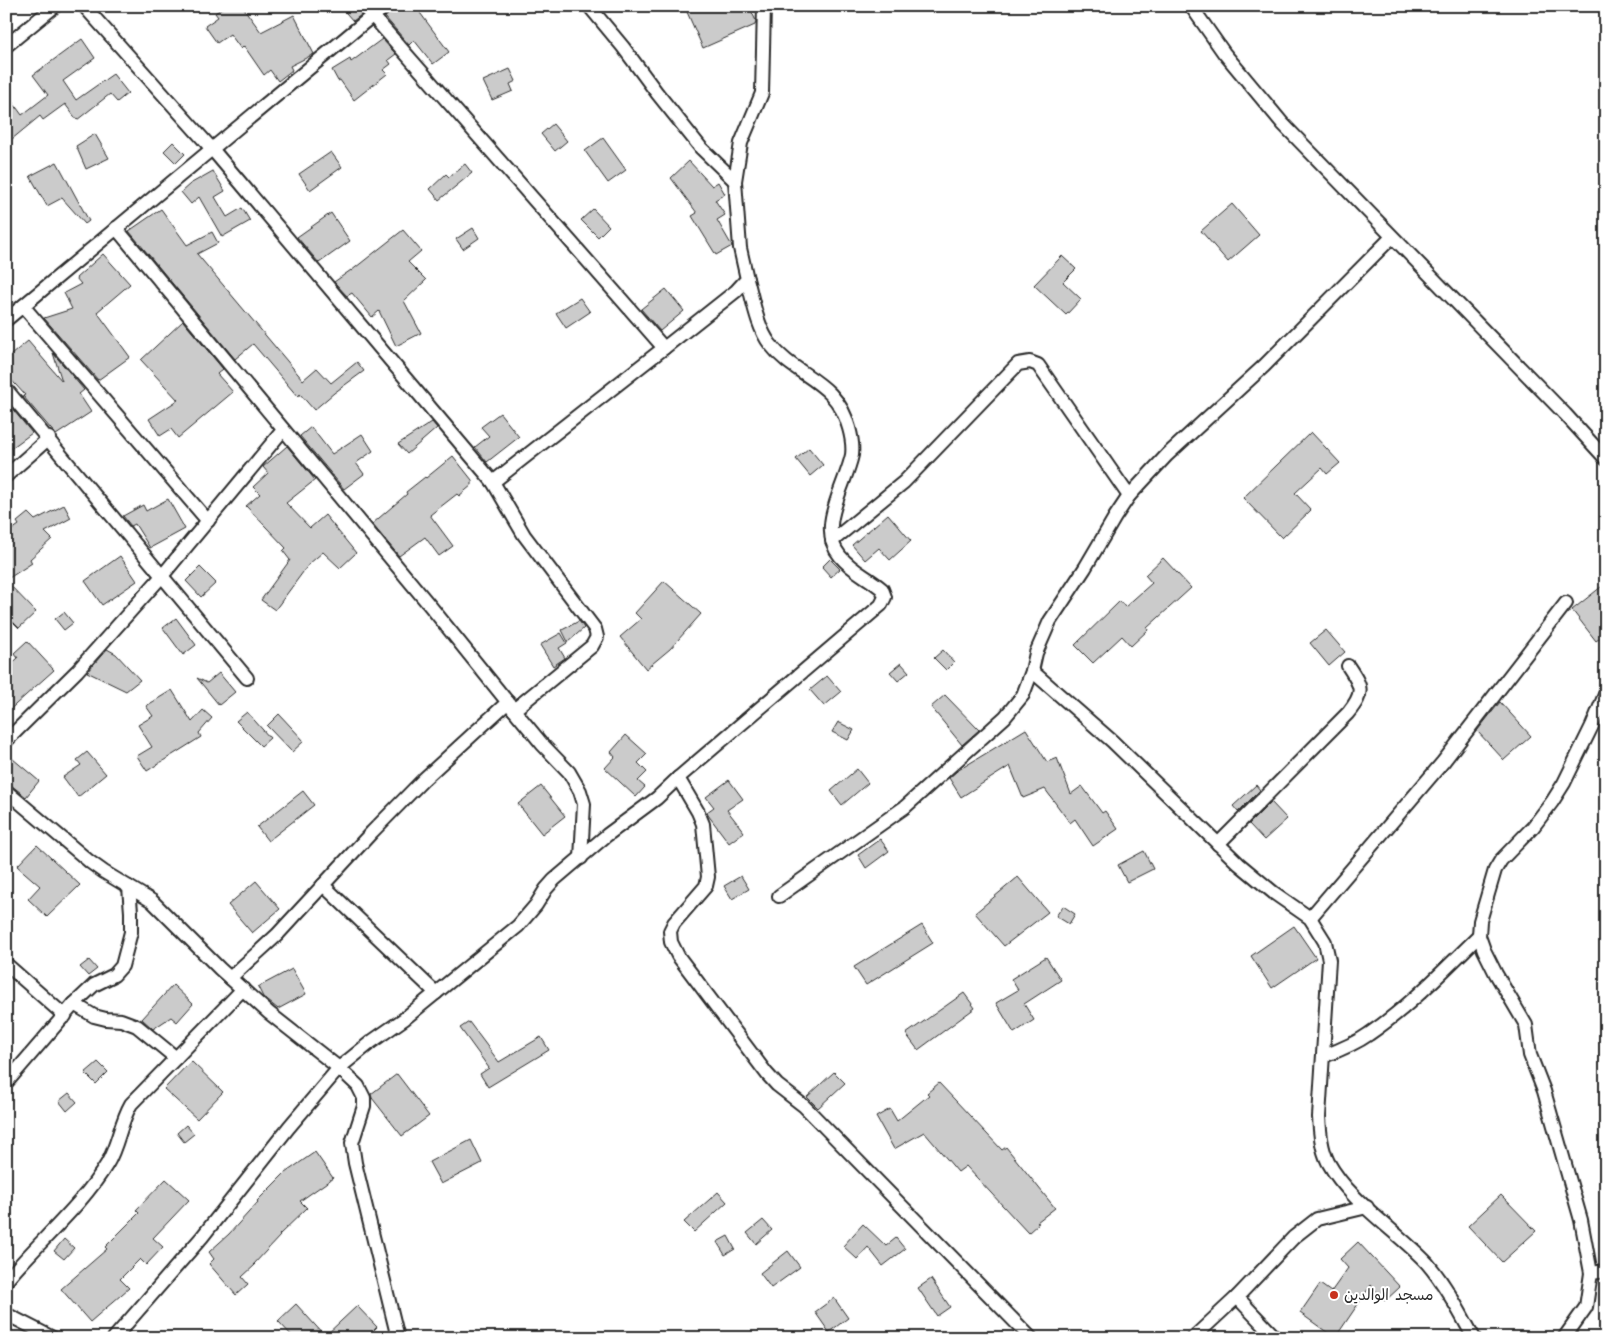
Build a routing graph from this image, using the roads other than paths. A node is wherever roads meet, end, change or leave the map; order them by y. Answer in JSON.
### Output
{"nodes":[{"id":1,"x":55,"y":6,"type":"edge"},
{"id":2,"x":84,"y":6,"type":"edge"},
{"id":3,"x":387,"y":6,"type":"edge"},
{"id":4,"x":589,"y":6,"type":"edge"},
{"id":5,"x":764,"y":6,"type":"edge"},
{"id":6,"x":1190,"y":6,"type":"edge"},
{"id":7,"x":368,"y":11,"type":"edge"},
{"id":8,"x":6,"y":46,"type":"edge"},
{"id":9,"x":212,"y":150,"type":"junction"},
{"id":10,"x":734,"y":181,"type":"junction"},
{"id":11,"x":116,"y":228,"type":"junction"},
{"id":12,"x":1392,"y":236,"type":"junction"},
{"id":13,"x":747,"y":280,"type":"junction"},
{"id":14,"x":23,"y":306,"type":"junction"},
{"id":15,"x":6,"y":320,"type":"edge"},
{"id":16,"x":664,"y":348,"type":"junction"},
{"id":17,"x":6,"y":389,"type":"edge"},
{"id":18,"x":283,"y":430,"type":"junction"},
{"id":19,"x":48,"y":438,"type":"junction"},
{"id":20,"x":1606,"y":459,"type":"edge"},
{"id":21,"x":6,"y":476,"type":"edge"},
{"id":22,"x":493,"y":482,"type":"junction"},
{"id":23,"x":1129,"y":496,"type":"junction"},
{"id":24,"x":208,"y":521,"type":"junction"},
{"id":25,"x":832,"y":542,"type":"junction"},
{"id":26,"x":162,"y":576,"type":"junction"},
{"id":27,"x":1566,"y":603,"type":"dead end"},
{"id":28,"x":1348,"y":666,"type":"dead end"},
{"id":29,"x":1032,"y":671,"type":"junction"},
{"id":30,"x":246,"y":678,"type":"dead end"},
{"id":31,"x":1606,"y":692,"type":"edge"},
{"id":32,"x":511,"y":706,"type":"junction"},
{"id":33,"x":9,"y":733,"type":"edge"},
{"id":34,"x":678,"y":778,"type":"junction"},
{"id":35,"x":6,"y":791,"type":"edge"},
{"id":36,"x":1218,"y":844,"type":"junction"},
{"id":37,"x":581,"y":858,"type":"junction"},
{"id":38,"x":323,"y":885,"type":"junction"},
{"id":39,"x":129,"y":887,"type":"junction"},
{"id":40,"x":779,"y":896,"type":"dead end"},
{"id":41,"x":1310,"y":918,"type":"junction"},
{"id":42,"x":1480,"y":936,"type":"junction"},
{"id":43,"x":6,"y":964,"type":"edge"},
{"id":44,"x":230,"y":978,"type":"junction"},
{"id":45,"x":243,"y":989,"type":"junction"},
{"id":46,"x":436,"y":993,"type":"junction"},
{"id":47,"x":74,"y":1004,"type":"junction"},
{"id":48,"x":65,"y":1016,"type":"junction"},
{"id":49,"x":1324,"y":1056,"type":"junction"},
{"id":50,"x":176,"y":1058,"type":"junction"},
{"id":51,"x":339,"y":1068,"type":"junction"},
{"id":52,"x":6,"y":1083,"type":"edge"},
{"id":53,"x":1366,"y":1207,"type":"junction"},
{"id":54,"x":1606,"y":1271,"type":"edge"},
{"id":55,"x":9,"y":1272,"type":"edge"},
{"id":56,"x":1591,"y":1273,"type":"junction"},
{"id":57,"x":1237,"y":1297,"type":"junction"},
{"id":58,"x":6,"y":1314,"type":"edge"},
{"id":59,"x":53,"y":1338,"type":"edge"},
{"id":60,"x":114,"y":1338,"type":"edge"},
{"id":61,"x":398,"y":1338,"type":"edge"},
{"id":62,"x":1032,"y":1338,"type":"edge"},
{"id":63,"x":1193,"y":1338,"type":"edge"},
{"id":64,"x":1276,"y":1338,"type":"edge"},
{"id":65,"x":1474,"y":1338,"type":"edge"},
{"id":66,"x":1564,"y":1338,"type":"edge"}],
"edges":[{"from":1,"to":8,"type":"street"},
{"from":2,"to":9,"type":"street"},
{"from":3,"to":7,"type":"street"},
{"from":4,"to":10,"type":"street"},
{"from":5,"to":10,"type":"street"},
{"from":6,"to":12,"type":"street"},
{"from":7,"to":9,"type":"street"},
{"from":7,"to":16,"type":"street"},
{"from":9,"to":11,"type":"street"},
{"from":9,"to":22,"type":"street"},
{"from":10,"to":13,"type":"street"},
{"from":11,"to":14,"type":"street"},
{"from":11,"to":18,"type":"street"},
{"from":12,"to":20,"type":"street"},
{"from":12,"to":23,"type":"street"},
{"from":13,"to":16,"type":"street"},
{"from":13,"to":25,"type":"street"},
{"from":14,"to":15,"type":"street"},
{"from":14,"to":24,"type":"street"},
{"from":16,"to":22,"type":"street"},
{"from":17,"to":19,"type":"street"},
{"from":18,"to":24,"type":"street"},
{"from":18,"to":32,"type":"street"},
{"from":19,"to":21,"type":"street"},
{"from":19,"to":26,"type":"street"},
{"from":22,"to":32,"type":"street"},
{"from":23,"to":25,"type":"street"},
{"from":23,"to":29,"type":"street"},
{"from":24,"to":26,"type":"street"},
{"from":25,"to":34,"type":"street"},
{"from":26,"to":30,"type":"street"},
{"from":26,"to":33,"type":"street"},
{"from":27,"to":41,"type":"street"},
{"from":28,"to":36,"type":"street"},
{"from":29,"to":36,"type":"street"},
{"from":29,"to":40,"type":"street"},
{"from":31,"to":42,"type":"street"},
{"from":32,"to":37,"type":"street"},
{"from":32,"to":38,"type":"street"},
{"from":34,"to":37,"type":"street"},
{"from":34,"to":62,"type":"street"},
{"from":35,"to":39,"type":"street"},
{"from":36,"to":41,"type":"street"},
{"from":37,"to":46,"type":"street"},
{"from":38,"to":44,"type":"street"},
{"from":38,"to":46,"type":"street"},
{"from":39,"to":44,"type":"street"},
{"from":39,"to":47,"type":"street"},
{"from":41,"to":49,"type":"street"},
{"from":42,"to":49,"type":"street"},
{"from":42,"to":56,"type":"street"},
{"from":43,"to":48,"type":"street"},
{"from":44,"to":45,"type":"street"},
{"from":45,"to":50,"type":"street"},
{"from":45,"to":51,"type":"street"},
{"from":46,"to":51,"type":"street"},
{"from":47,"to":48,"type":"street"},
{"from":47,"to":50,"type":"street"},
{"from":48,"to":52,"type":"street"},
{"from":49,"to":53,"type":"street"},
{"from":50,"to":55,"type":"street"},
{"from":51,"to":60,"type":"street"},
{"from":51,"to":61,"type":"street"},
{"from":53,"to":57,"type":"street"},
{"from":53,"to":65,"type":"street"},
{"from":54,"to":56,"type":"street"},
{"from":56,"to":66,"type":"street"},
{"from":57,"to":63,"type":"street"},
{"from":57,"to":64,"type":"street"},
{"from":58,"to":59,"type":"street"}]}
